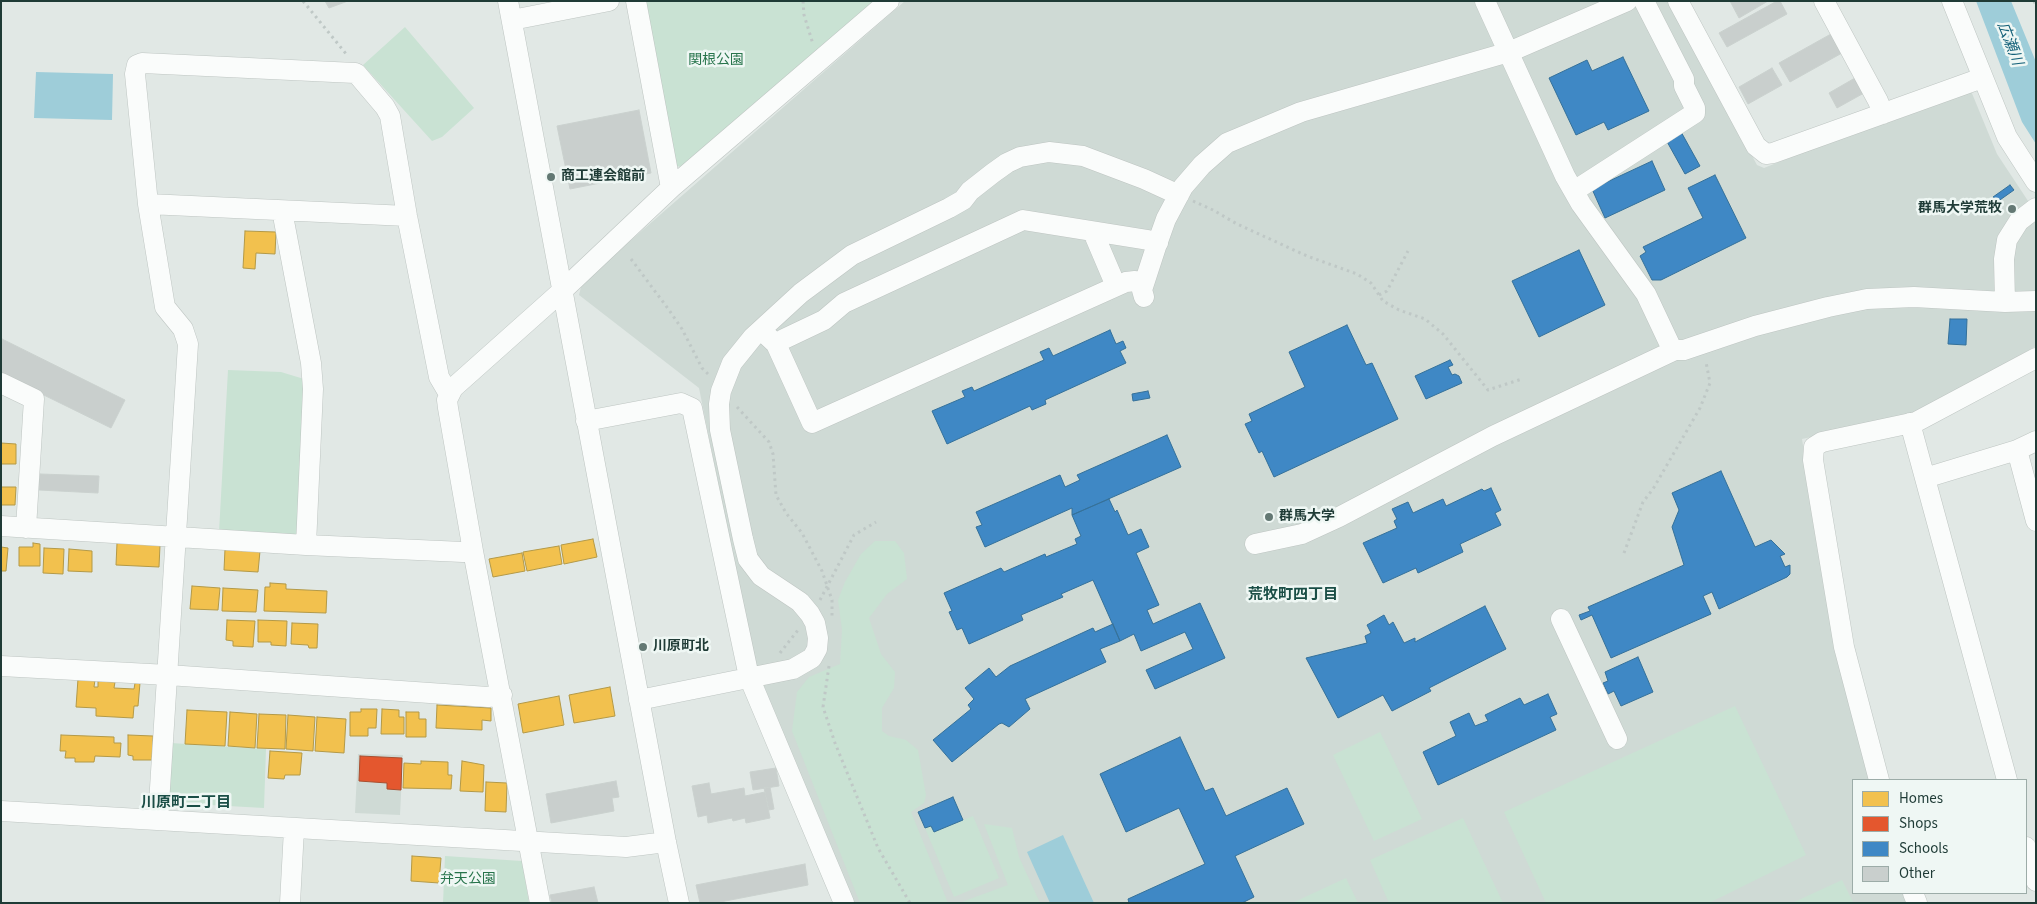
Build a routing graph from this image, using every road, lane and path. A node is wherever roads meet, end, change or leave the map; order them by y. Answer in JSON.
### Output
{"nodes":[{"id":1,"x":303,"y":1,"type":"edge"},
{"id":2,"x":609,"y":1,"type":"edge"},
{"id":3,"x":636,"y":1,"type":"edge"},
{"id":4,"x":804,"y":1,"type":"edge"},
{"id":5,"x":889,"y":1,"type":"edge"},
{"id":6,"x":1485,"y":1,"type":"edge"},
{"id":7,"x":1627,"y":1,"type":"edge"},
{"id":8,"x":1644,"y":1,"type":"edge"},
{"id":9,"x":1678,"y":1,"type":"edge"},
{"id":10,"x":1824,"y":1,"type":"edge"},
{"id":11,"x":1952,"y":1,"type":"edge"},
{"id":12,"x":2034,"y":1,"type":"edge"},
{"id":13,"x":2036,"y":5,"type":"edge"},
{"id":14,"x":510,"y":11,"type":"edge"},
{"id":15,"x":1509,"y":52,"type":"junction"},
{"id":16,"x":819,"y":62,"type":"junction"},
{"id":17,"x":355,"y":73,"type":"junction"},
{"id":18,"x":1982,"y":78,"type":"junction"},
{"id":19,"x":1882,"y":114,"type":"junction"},
{"id":20,"x":2036,"y":182,"type":"edge"},
{"id":21,"x":671,"y":188,"type":"junction"},
{"id":22,"x":1574,"y":191,"type":"junction"},
{"id":23,"x":1179,"y":195,"type":"junction"},
{"id":24,"x":148,"y":204,"type":"junction"},
{"id":25,"x":2036,"y":208,"type":"edge"},
{"id":26,"x":285,"y":211,"type":"junction"},
{"id":27,"x":407,"y":216,"type":"junction"},
{"id":28,"x":1093,"y":232,"type":"junction"},
{"id":29,"x":1158,"y":243,"type":"junction"},
{"id":30,"x":1408,"y":251,"type":"dead end"},
{"id":31,"x":1116,"y":286,"type":"junction"},
{"id":32,"x":563,"y":290,"type":"junction"},
{"id":33,"x":1379,"y":295,"type":"junction"},
{"id":34,"x":2036,"y":301,"type":"edge"},
{"id":35,"x":2005,"y":302,"type":"junction"},
{"id":36,"x":760,"y":330,"type":"junction"},
{"id":37,"x":776,"y":344,"type":"junction"},
{"id":38,"x":1700,"y":345,"type":"junction"},
{"id":39,"x":1675,"y":350,"type":"junction"},
{"id":40,"x":2036,"y":358,"type":"edge"},
{"id":41,"x":1522,"y":379,"type":"dead end"},
{"id":42,"x":1,"y":383,"type":"edge"},
{"id":43,"x":449,"y":394,"type":"junction"},
{"id":44,"x":586,"y":421,"type":"junction"},
{"id":45,"x":1910,"y":423,"type":"junction"},
{"id":46,"x":2036,"y":441,"type":"edge"},
{"id":47,"x":2017,"y":450,"type":"junction"},
{"id":48,"x":1925,"y":478,"type":"junction"},
{"id":49,"x":2036,"y":520,"type":"edge"},
{"id":50,"x":876,"y":522,"type":"dead end"},
{"id":51,"x":1,"y":526,"type":"edge"},
{"id":52,"x":26,"y":528,"type":"junction"},
{"id":53,"x":175,"y":537,"type":"junction"},
{"id":54,"x":306,"y":544,"type":"junction"},
{"id":55,"x":1256,"y":544,"type":"dead end"},
{"id":56,"x":473,"y":551,"type":"junction"},
{"id":57,"x":1624,"y":553,"type":"dead end"},
{"id":58,"x":815,"y":607,"type":"dead end"},
{"id":59,"x":1561,"y":618,"type":"dead end"},
{"id":60,"x":799,"y":628,"type":"dead end"},
{"id":61,"x":778,"y":655,"type":"dead end"},
{"id":62,"x":1,"y":666,"type":"edge"},
{"id":63,"x":168,"y":675,"type":"junction"},
{"id":64,"x":749,"y":677,"type":"junction"},
{"id":65,"x":502,"y":695,"type":"junction"},
{"id":66,"x":639,"y":700,"type":"junction"},
{"id":67,"x":1617,"y":739,"type":"dead end"},
{"id":68,"x":1879,"y":779,"type":"edge"},
{"id":69,"x":2007,"y":779,"type":"edge"},
{"id":70,"x":1,"y":811,"type":"edge"},
{"id":71,"x":158,"y":820,"type":"junction"},
{"id":72,"x":294,"y":829,"type":"junction"},
{"id":73,"x":528,"y":841,"type":"junction"},
{"id":74,"x":666,"y":842,"type":"junction"},
{"id":75,"x":2027,"y":850,"type":"edge"},
{"id":76,"x":2036,"y":881,"type":"edge"},
{"id":77,"x":290,"y":903,"type":"edge"},
{"id":78,"x":540,"y":903,"type":"edge"},
{"id":79,"x":679,"y":903,"type":"edge"},
{"id":80,"x":844,"y":903,"type":"edge"}],
"edges":[{"from":1,"to":17,"type":"path"},
{"from":2,"to":14,"type":"street"},
{"from":3,"to":21,"type":"street"},
{"from":4,"to":16,"type":"path"},
{"from":5,"to":16,"type":"street"},
{"from":6,"to":15,"type":"street"},
{"from":7,"to":15,"type":"street"},
{"from":8,"to":22,"type":"street"},
{"from":9,"to":19,"type":"street"},
{"from":10,"to":19,"type":"street"},
{"from":11,"to":18,"type":"street"},
{"from":12,"to":13,"type":"path"},
{"from":14,"to":32,"type":"street"},
{"from":15,"to":22,"type":"street"},
{"from":15,"to":23,"type":"street"},
{"from":16,"to":21,"type":"street"},
{"from":17,"to":24,"type":"street"},
{"from":17,"to":27,"type":"street"},
{"from":18,"to":19,"type":"street"},
{"from":18,"to":20,"type":"street"},
{"from":21,"to":32,"type":"street"},
{"from":22,"to":39,"type":"street"},
{"from":23,"to":29,"type":"street"},
{"from":23,"to":33,"type":"path"},
{"from":23,"to":36,"type":"street"},
{"from":24,"to":26,"type":"street"},
{"from":24,"to":53,"type":"street"},
{"from":25,"to":35,"type":"street"},
{"from":26,"to":27,"type":"street"},
{"from":26,"to":54,"type":"street"},
{"from":27,"to":43,"type":"street"},
{"from":28,"to":29,"type":"street"},
{"from":28,"to":31,"type":"street"},
{"from":28,"to":37,"type":"street"},
{"from":29,"to":31,"type":"street"},
{"from":30,"to":33,"type":"path"},
{"from":31,"to":37,"type":"street"},
{"from":32,"to":43,"type":"street"},
{"from":32,"to":44,"type":"street"},
{"from":33,"to":41,"type":"path"},
{"from":34,"to":35,"type":"street"},
{"from":35,"to":38,"type":"street"},
{"from":36,"to":37,"type":"street"},
{"from":36,"to":64,"type":"street"},
{"from":38,"to":39,"type":"street"},
{"from":38,"to":57,"type":"path"},
{"from":39,"to":55,"type":"street"},
{"from":40,"to":45,"type":"street"},
{"from":42,"to":52,"type":"street"},
{"from":43,"to":56,"type":"street"},
{"from":44,"to":64,"type":"street"},
{"from":44,"to":66,"type":"street"},
{"from":45,"to":48,"type":"street"},
{"from":45,"to":68,"type":"street"},
{"from":46,"to":47,"type":"street"},
{"from":47,"to":48,"type":"street"},
{"from":47,"to":49,"type":"street"},
{"from":48,"to":69,"type":"street"},
{"from":50,"to":58,"type":"path"},
{"from":51,"to":52,"type":"street"},
{"from":52,"to":53,"type":"street"},
{"from":53,"to":54,"type":"street"},
{"from":53,"to":63,"type":"street"},
{"from":54,"to":56,"type":"street"},
{"from":56,"to":65,"type":"street"},
{"from":59,"to":67,"type":"street"},
{"from":60,"to":61,"type":"path"},
{"from":62,"to":63,"type":"street"},
{"from":63,"to":65,"type":"street"},
{"from":63,"to":71,"type":"street"},
{"from":64,"to":66,"type":"street"},
{"from":64,"to":80,"type":"street"},
{"from":65,"to":73,"type":"street"},
{"from":66,"to":74,"type":"street"},
{"from":70,"to":71,"type":"street"},
{"from":71,"to":72,"type":"street"},
{"from":72,"to":73,"type":"street"},
{"from":72,"to":77,"type":"street"},
{"from":73,"to":74,"type":"street"},
{"from":73,"to":78,"type":"street"},
{"from":74,"to":79,"type":"street"},
{"from":75,"to":76,"type":"street"}]}
